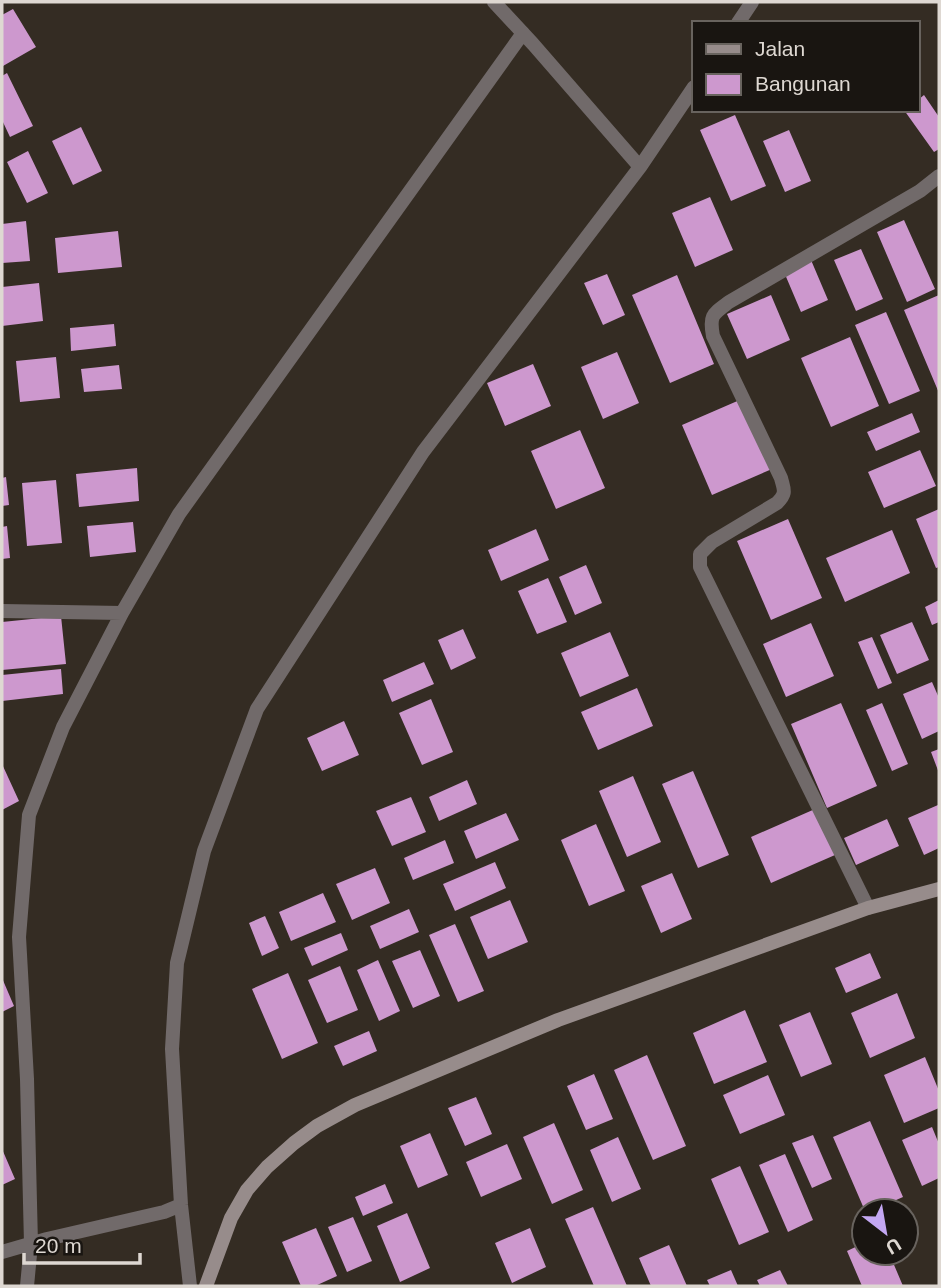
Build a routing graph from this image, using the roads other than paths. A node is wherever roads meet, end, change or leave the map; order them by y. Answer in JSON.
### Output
{"nodes":[{"id":1,"x":494,"y":2,"type":"edge"},
{"id":2,"x":752,"y":2,"type":"edge"},
{"id":3,"x":739,"y":21,"type":"edge"},
{"id":4,"x":528,"y":38,"type":"junction"},
{"id":5,"x":692,"y":90,"type":"edge"},
{"id":6,"x":640,"y":167,"type":"junction"},
{"id":7,"x":939,"y":177,"type":"edge"},
{"id":8,"x":2,"y":611,"type":"edge"},
{"id":9,"x":122,"y":613,"type":"junction"},
{"id":10,"x":939,"y":889,"type":"edge"},
{"id":11,"x":868,"y":908,"type":"junction"},
{"id":12,"x":181,"y":1205,"type":"junction"},
{"id":13,"x":31,"y":1244,"type":"junction"},
{"id":14,"x":2,"y":1252,"type":"edge"},
{"id":15,"x":27,"y":1286,"type":"edge"},
{"id":16,"x":190,"y":1286,"type":"edge"},
{"id":17,"x":206,"y":1286,"type":"edge"}],
"edges":[{"from":1,"to":4,"type":"street"},
{"from":2,"to":3,"type":"street"},
{"from":4,"to":6,"type":"street"},
{"from":4,"to":9,"type":"street"},
{"from":5,"to":6,"type":"street"},
{"from":6,"to":12,"type":"street"},
{"from":7,"to":11,"type":"street"},
{"from":8,"to":9,"type":"street"},
{"from":9,"to":13,"type":"street"},
{"from":10,"to":11,"type":"main road"},
{"from":11,"to":17,"type":"main road"},
{"from":12,"to":13,"type":"street"},
{"from":12,"to":16,"type":"street"},
{"from":13,"to":14,"type":"street"},
{"from":13,"to":15,"type":"street"}]}
